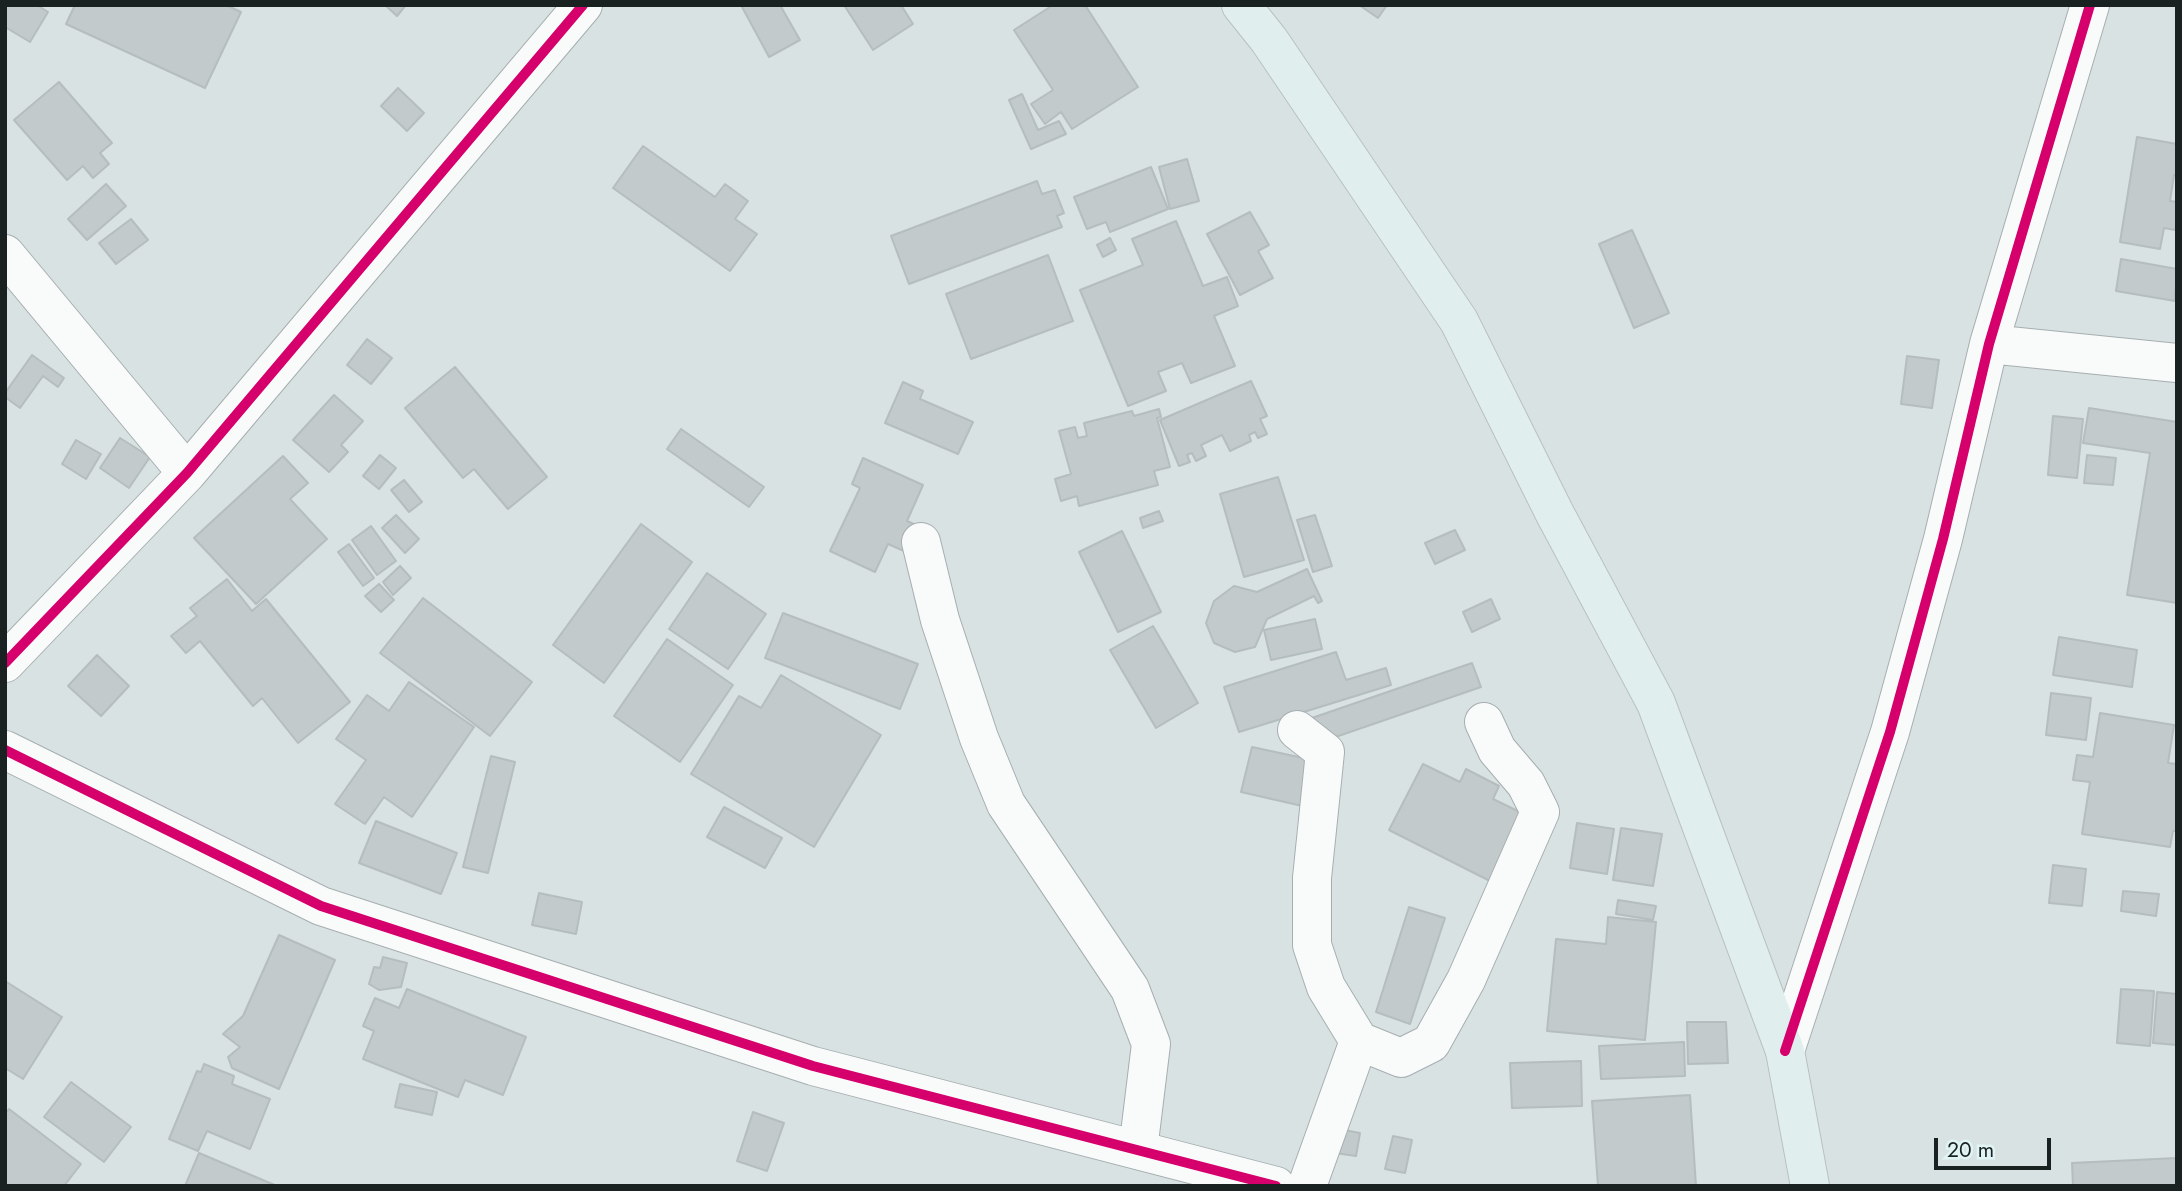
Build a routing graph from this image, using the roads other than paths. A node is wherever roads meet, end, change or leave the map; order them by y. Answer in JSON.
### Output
{"nodes":[{"id":1,"x":583,"y":5,"type":"edge"},
{"id":2,"x":1241,"y":5,"type":"edge"},
{"id":3,"x":2090,"y":5,"type":"edge"},
{"id":4,"x":5,"y":254,"type":"edge"},
{"id":5,"x":1989,"y":344,"type":"junction"},
{"id":6,"x":2177,"y":363,"type":"edge"},
{"id":7,"x":187,"y":472,"type":"junction"},
{"id":8,"x":921,"y":542,"type":"dead end"},
{"id":9,"x":5,"y":663,"type":"edge"},
{"id":10,"x":1483,"y":722,"type":"dead end"},
{"id":11,"x":1297,"y":730,"type":"dead end"},
{"id":12,"x":5,"y":750,"type":"edge"},
{"id":13,"x":1359,"y":1041,"type":"junction"},
{"id":14,"x":1786,"y":1051,"type":"junction"},
{"id":15,"x":1138,"y":1150,"type":"junction"},
{"id":16,"x":1276,"y":1186,"type":"edge"},
{"id":17,"x":1307,"y":1186,"type":"edge"},
{"id":18,"x":1810,"y":1186,"type":"edge"}],
"edges":[{"from":1,"to":7,"type":"street"},
{"from":2,"to":14,"type":"main road"},
{"from":3,"to":5,"type":"street"},
{"from":4,"to":7,"type":"street"},
{"from":5,"to":6,"type":"street"},
{"from":5,"to":14,"type":"street"},
{"from":7,"to":9,"type":"street"},
{"from":8,"to":15,"type":"street"},
{"from":10,"to":13,"type":"street"},
{"from":11,"to":13,"type":"street"},
{"from":12,"to":15,"type":"street"},
{"from":13,"to":17,"type":"street"},
{"from":14,"to":18,"type":"main road"},
{"from":15,"to":16,"type":"street"}]}
